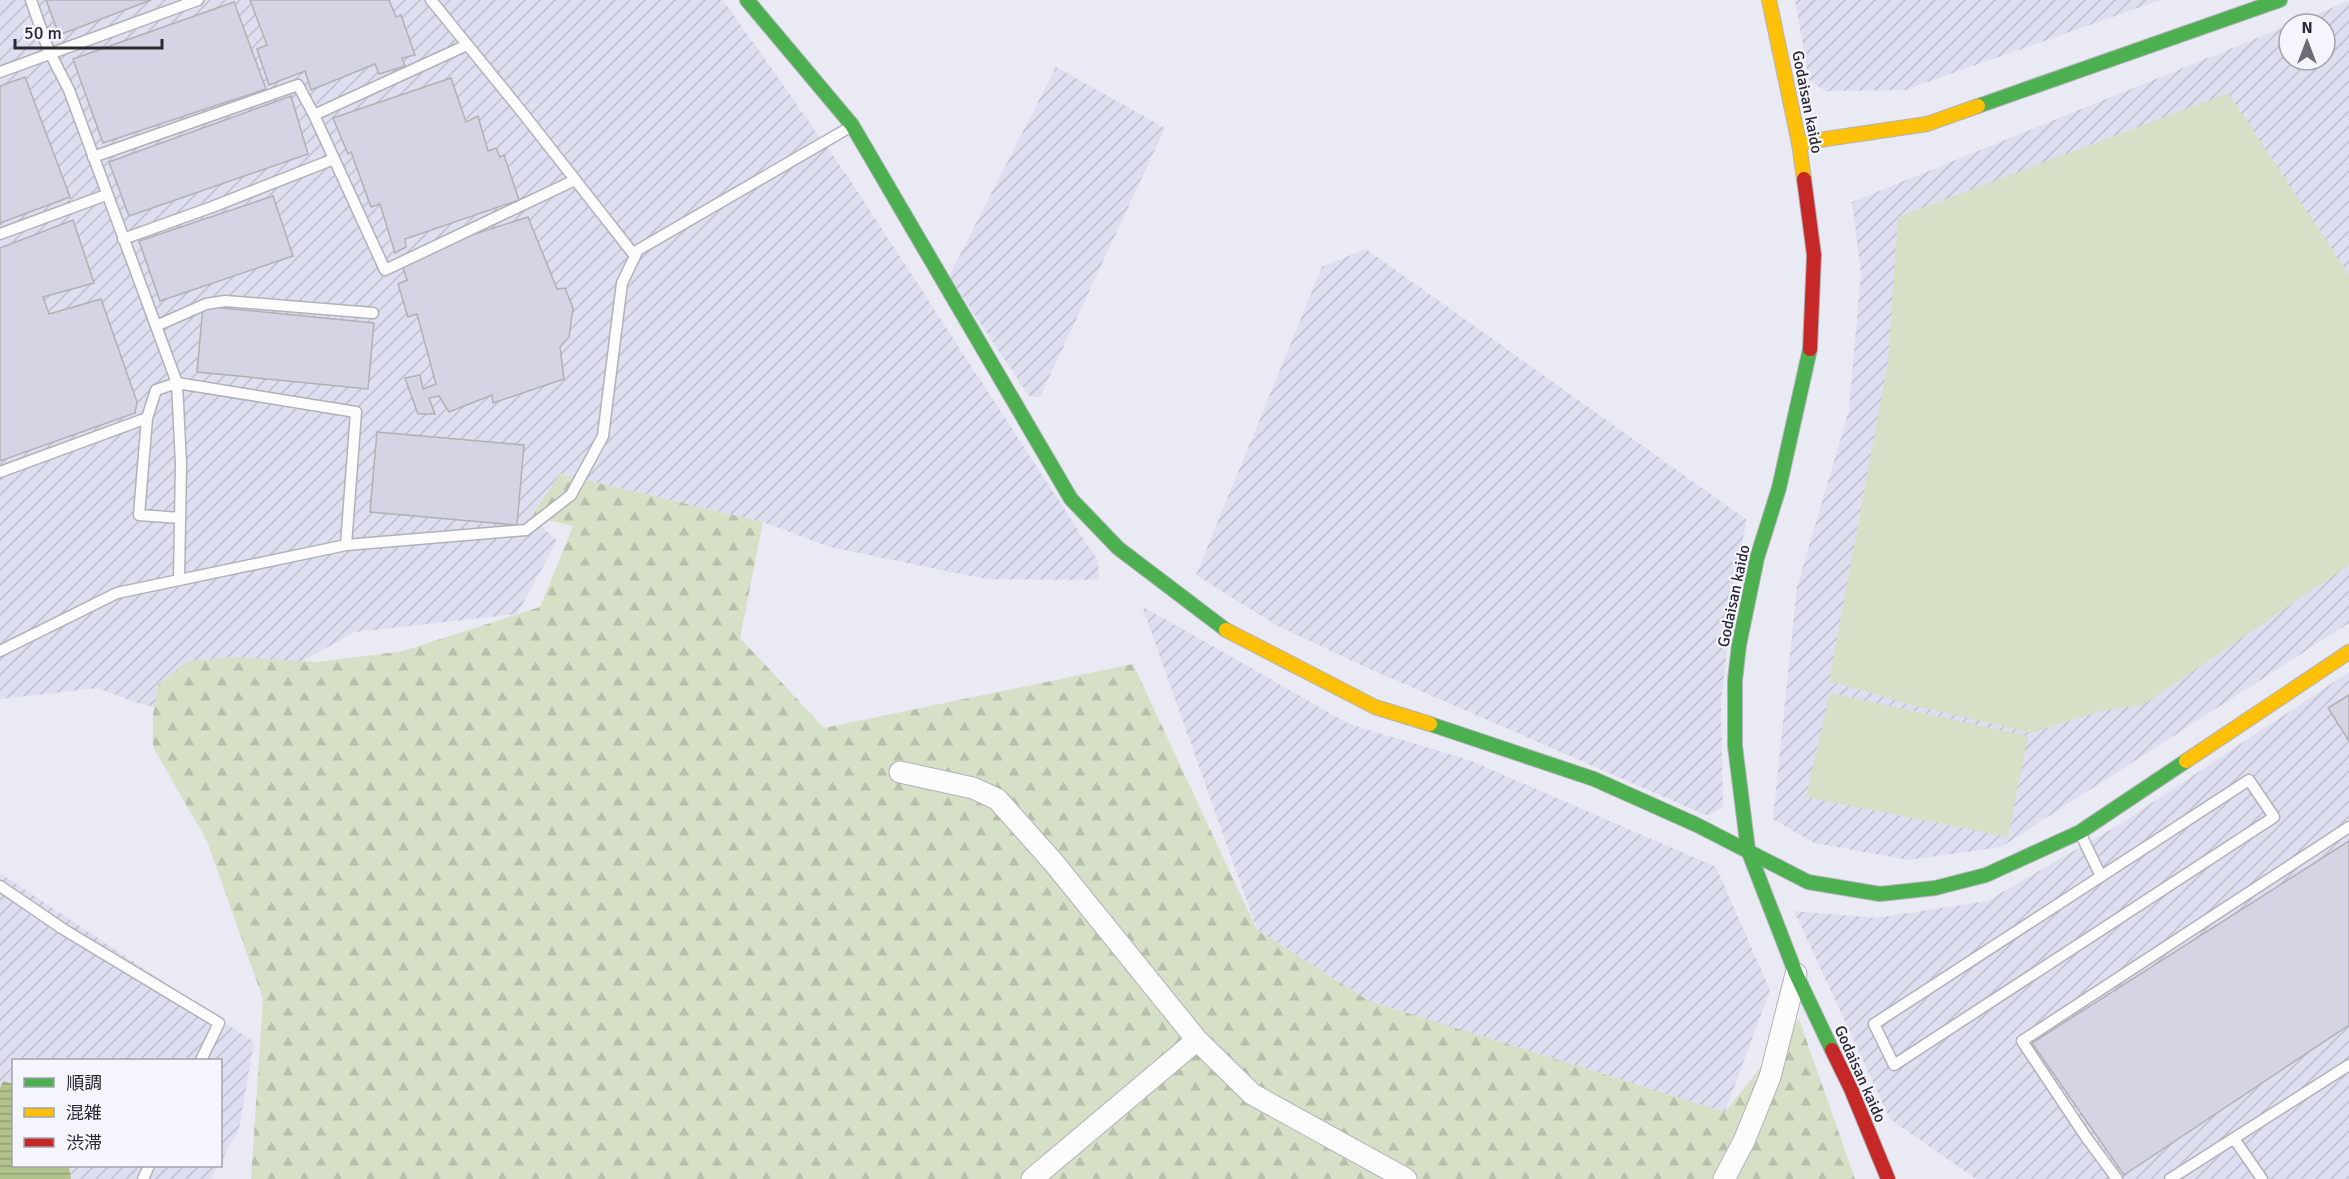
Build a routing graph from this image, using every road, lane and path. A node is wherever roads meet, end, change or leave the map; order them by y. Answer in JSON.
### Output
{"nodes":[{"id":1,"x":31,"y":0,"type":"edge"},
{"id":2,"x":198,"y":0,"type":"edge"},
{"id":3,"x":431,"y":0,"type":"edge"},
{"id":4,"x":747,"y":0,"type":"edge"},
{"id":5,"x":1769,"y":0,"type":"edge"},
{"id":6,"x":2280,"y":0,"type":"edge"},
{"id":7,"x":467,"y":45,"type":"junction"},
{"id":8,"x":51,"y":54,"type":"junction"},
{"id":9,"x":0,"y":72,"type":"edge"},
{"id":10,"x":314,"y":115,"type":"junction"},
{"id":11,"x":852,"y":125,"type":"junction"},
{"id":12,"x":1799,"y":143,"type":"junction"},
{"id":13,"x":93,"y":157,"type":"junction"},
{"id":14,"x":334,"y":159,"type":"junction"},
{"id":15,"x":575,"y":180,"type":"junction"},
{"id":16,"x":106,"y":195,"type":"junction"},
{"id":17,"x":0,"y":234,"type":"edge"},
{"id":18,"x":123,"y":239,"type":"junction"},
{"id":19,"x":635,"y":256,"type":"junction"},
{"id":20,"x":373,"y":313,"type":"dead end"},
{"id":21,"x":156,"y":326,"type":"junction"},
{"id":22,"x":177,"y":383,"type":"junction"},
{"id":23,"x":147,"y":418,"type":"junction"},
{"id":24,"x":0,"y":472,"type":"edge"},
{"id":25,"x":180,"y":518,"type":"junction"},
{"id":26,"x":345,"y":545,"type":"junction"},
{"id":27,"x":179,"y":580,"type":"junction"},
{"id":28,"x":0,"y":651,"type":"edge"},
{"id":29,"x":2349,"y":652,"type":"edge"},
{"id":30,"x":900,"y":772,"type":"dead end"},
{"id":31,"x":2349,"y":827,"type":"edge"},
{"id":32,"x":2080,"y":832,"type":"junction"},
{"id":33,"x":1748,"y":850,"type":"junction"},
{"id":34,"x":2101,"y":876,"type":"junction"},
{"id":35,"x":0,"y":886,"type":"edge"},
{"id":36,"x":1796,"y":974,"type":"junction"},
{"id":37,"x":1197,"y":1040,"type":"junction"},
{"id":38,"x":201,"y":1059,"type":"edge"},
{"id":39,"x":2349,"y":1065,"type":"edge"},
{"id":40,"x":2235,"y":1140,"type":"junction"},
{"id":41,"x":1032,"y":1179,"type":"edge"},
{"id":42,"x":1406,"y":1179,"type":"edge"},
{"id":43,"x":1724,"y":1179,"type":"edge"},
{"id":44,"x":1888,"y":1179,"type":"edge"},
{"id":45,"x":2117,"y":1179,"type":"edge"},
{"id":46,"x":2170,"y":1179,"type":"edge"},
{"id":47,"x":2262,"y":1179,"type":"edge"}],
"edges":[{"from":1,"to":8,"type":"lane"},
{"from":2,"to":8,"type":"lane"},
{"from":3,"to":7,"type":"lane"},
{"from":4,"to":11,"type":"street"},
{"from":5,"to":12,"type":"street","name":"Godaisan kaido"},
{"from":6,"to":12,"type":"street"},
{"from":7,"to":10,"type":"lane"},
{"from":7,"to":15,"type":"lane"},
{"from":8,"to":9,"type":"lane"},
{"from":8,"to":13,"type":"lane"},
{"from":10,"to":13,"type":"lane"},
{"from":10,"to":14,"type":"lane"},
{"from":11,"to":19,"type":"lane"},
{"from":11,"to":33,"type":"street"},
{"from":12,"to":33,"type":"street","name":"Godaisan kaido"},
{"from":13,"to":16,"type":"lane"},
{"from":14,"to":15,"type":"lane"},
{"from":14,"to":18,"type":"lane"},
{"from":15,"to":19,"type":"lane"},
{"from":16,"to":17,"type":"lane"},
{"from":16,"to":18,"type":"lane"},
{"from":18,"to":21,"type":"lane"},
{"from":19,"to":26,"type":"lane"},
{"from":20,"to":21,"type":"lane"},
{"from":21,"to":22,"type":"lane"},
{"from":22,"to":23,"type":"lane"},
{"from":22,"to":25,"type":"lane"},
{"from":22,"to":26,"type":"lane"},
{"from":23,"to":24,"type":"lane"},
{"from":23,"to":25,"type":"lane"},
{"from":25,"to":27,"type":"lane"},
{"from":26,"to":27,"type":"lane"},
{"from":27,"to":28,"type":"lane"},
{"from":29,"to":32,"type":"street"},
{"from":30,"to":37,"type":"street"},
{"from":31,"to":45,"type":"lane"},
{"from":32,"to":33,"type":"street"},
{"from":32,"to":34,"type":"lane"},
{"from":33,"to":36,"type":"street","name":"Godaisan kaido"},
{"from":34,"to":34,"type":"lane"},
{"from":35,"to":38,"type":"lane"},
{"from":36,"to":43,"type":"street"},
{"from":36,"to":44,"type":"street","name":"Godaisan kaido"},
{"from":37,"to":41,"type":"street"},
{"from":37,"to":42,"type":"street"},
{"from":39,"to":40,"type":"lane"},
{"from":40,"to":46,"type":"lane"},
{"from":40,"to":47,"type":"lane"}]}
